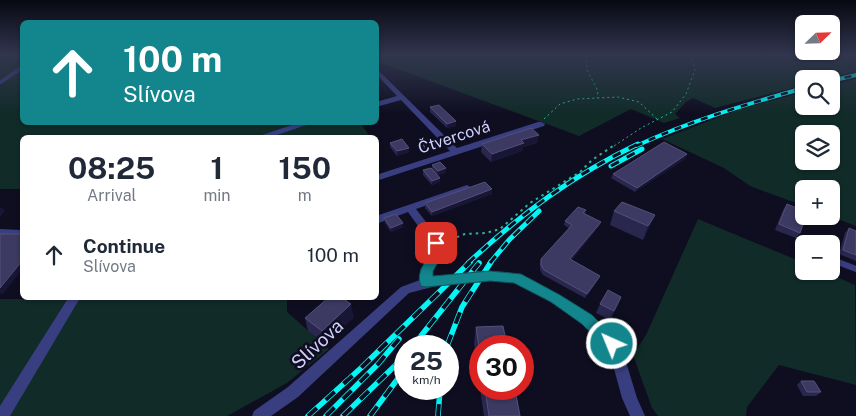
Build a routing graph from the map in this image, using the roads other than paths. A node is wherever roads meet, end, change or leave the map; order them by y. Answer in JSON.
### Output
{"nodes":[{"id":1,"x":12,"y":74,"type":"edge"},
{"id":2,"x":380,"y":74,"type":"edge"},
{"id":3,"x":0,"y":83,"type":"edge"},
{"id":4,"x":403,"y":97,"type":"junction"},
{"id":5,"x":379,"y":104,"type":"edge"},
{"id":6,"x":541,"y":124,"type":"road end"},
{"id":7,"x":301,"y":125,"type":"edge"},
{"id":8,"x":266,"y":135,"type":"edge"},
{"id":9,"x":456,"y":152,"type":"junction"},
{"id":10,"x":379,"y":177,"type":"edge"},
{"id":11,"x":468,"y":188,"type":"edge"},
{"id":12,"x":410,"y":208,"type":"junction"},
{"id":13,"x":379,"y":219,"type":"edge"},
{"id":14,"x":0,"y":233,"type":"edge"},
{"id":15,"x":20,"y":234,"type":"edge"},
{"id":16,"x":840,"y":263,"type":"edge"},
{"id":17,"x":856,"y":270,"type":"edge"},
{"id":18,"x":426,"y":282,"type":"junction"},
{"id":19,"x":73,"y":300,"type":"edge"},
{"id":20,"x":2,"y":416,"type":"edge"},
{"id":21,"x":259,"y":416,"type":"edge"},
{"id":22,"x":638,"y":416,"type":"edge"}],
"edges":[{"from":1,"to":3,"type":"street"},
{"from":2,"to":4,"type":"street"},
{"from":4,"to":5,"type":"street"},
{"from":4,"to":9,"type":"street"},
{"from":6,"to":9,"type":"street","name":"Čtvercová"},
{"from":7,"to":8,"type":"street"},
{"from":9,"to":10,"type":"street","name":"Čtvercová"},
{"from":11,"to":12,"type":"street"},
{"from":12,"to":13,"type":"street"},
{"from":12,"to":18,"type":"street"},
{"from":14,"to":15,"type":"street"},
{"from":16,"to":17,"type":"lane"},
{"from":18,"to":21,"type":"street","name":"Slívova"},
{"from":18,"to":22,"type":"street","name":"Slívova"},
{"from":19,"to":20,"type":"street"}]}
